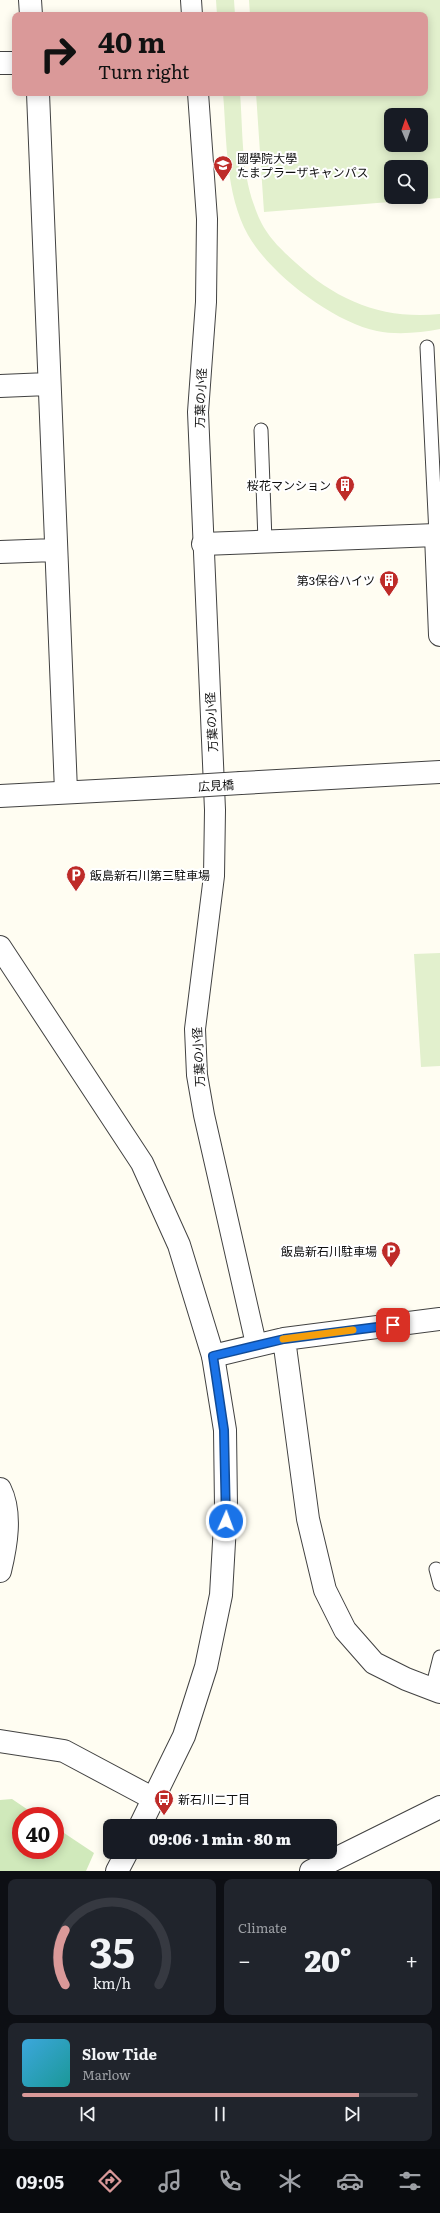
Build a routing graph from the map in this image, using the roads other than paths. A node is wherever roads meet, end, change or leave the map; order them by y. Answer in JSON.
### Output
{"nodes":[{"id":1,"x":30,"y":0,"type":"edge"},
{"id":2,"x":191,"y":0,"type":"edge"},
{"id":3,"x":32,"y":12,"type":"edge"},
{"id":4,"x":192,"y":12,"type":"edge"},
{"id":5,"x":0,"y":63,"type":"edge"},
{"id":6,"x":12,"y":63,"type":"edge"},
{"id":7,"x":38,"y":96,"type":"edge"},
{"id":8,"x":198,"y":96,"type":"edge"},
{"id":9,"x":427,"y":347,"type":"dead end"},
{"id":10,"x":48,"y":384,"type":"junction"},
{"id":11,"x":0,"y":386,"type":"edge"},
{"id":12,"x":261,"y":430,"type":"dead end"},
{"id":13,"x":436,"y":535,"type":"junction"},
{"id":14,"x":265,"y":541,"type":"junction"},
{"id":15,"x":203,"y":544,"type":"junction"},
{"id":16,"x":55,"y":550,"type":"junction"},
{"id":17,"x":0,"y":552,"type":"edge"},
{"id":18,"x":440,"y":635,"type":"edge"},
{"id":19,"x":440,"y":772,"type":"edge"},
{"id":20,"x":66,"y":792,"type":"junction"},
{"id":21,"x":0,"y":796,"type":"edge"},
{"id":22,"x":0,"y":947,"type":"edge"},
{"id":23,"x":440,"y":1319,"type":"edge"},
{"id":24,"x":284,"y":1339,"type":"junction"},
{"id":25,"x":256,"y":1344,"type":"junction"},
{"id":26,"x":213,"y":1356,"type":"junction"},
{"id":27,"x":0,"y":1489,"type":"edge"},
{"id":28,"x":436,"y":1569,"type":"dead end"},
{"id":29,"x":0,"y":1571,"type":"edge"},
{"id":30,"x":440,"y":1584,"type":"edge"},
{"id":31,"x":440,"y":1656,"type":"edge"},
{"id":32,"x":436,"y":1690,"type":"edge"},
{"id":33,"x":0,"y":1741,"type":"edge"},
{"id":34,"x":154,"y":1799,"type":"junction"},
{"id":35,"x":440,"y":1807,"type":"edge"},
{"id":36,"x":144,"y":1819,"type":"edge"},
{"id":37,"x":123,"y":1859,"type":"edge"},
{"id":38,"x":117,"y":1871,"type":"edge"},
{"id":39,"x":311,"y":1871,"type":"edge"}],
"edges":[{"from":1,"to":3,"type":"street"},
{"from":2,"to":4,"type":"street"},
{"from":5,"to":6,"type":"street"},
{"from":7,"to":10,"type":"street"},
{"from":8,"to":15,"type":"street","name":"万葉の小径"},
{"from":9,"to":13,"type":"lane"},
{"from":10,"to":11,"type":"street"},
{"from":10,"to":16,"type":"street"},
{"from":12,"to":14,"type":"lane"},
{"from":13,"to":14,"type":"street"},
{"from":13,"to":18,"type":"street"},
{"from":14,"to":15,"type":"street"},
{"from":15,"to":25,"type":"street","name":"万葉の小径"},
{"from":16,"to":17,"type":"street"},
{"from":16,"to":20,"type":"street"},
{"from":19,"to":20,"type":"street","name":"広見橋","bridge":true},
{"from":20,"to":21,"type":"street","name":"広見橋"},
{"from":22,"to":26,"type":"street"},
{"from":23,"to":24,"type":"street"},
{"from":24,"to":25,"type":"street"},
{"from":24,"to":32,"type":"street"},
{"from":25,"to":26,"type":"street"},
{"from":26,"to":34,"type":"street"},
{"from":27,"to":29,"type":"street"},
{"from":28,"to":30,"type":"lane"},
{"from":31,"to":32,"type":"lane"},
{"from":33,"to":34,"type":"street"},
{"from":34,"to":36,"type":"street"},
{"from":35,"to":39,"type":"street"},
{"from":37,"to":38,"type":"street"}]}
